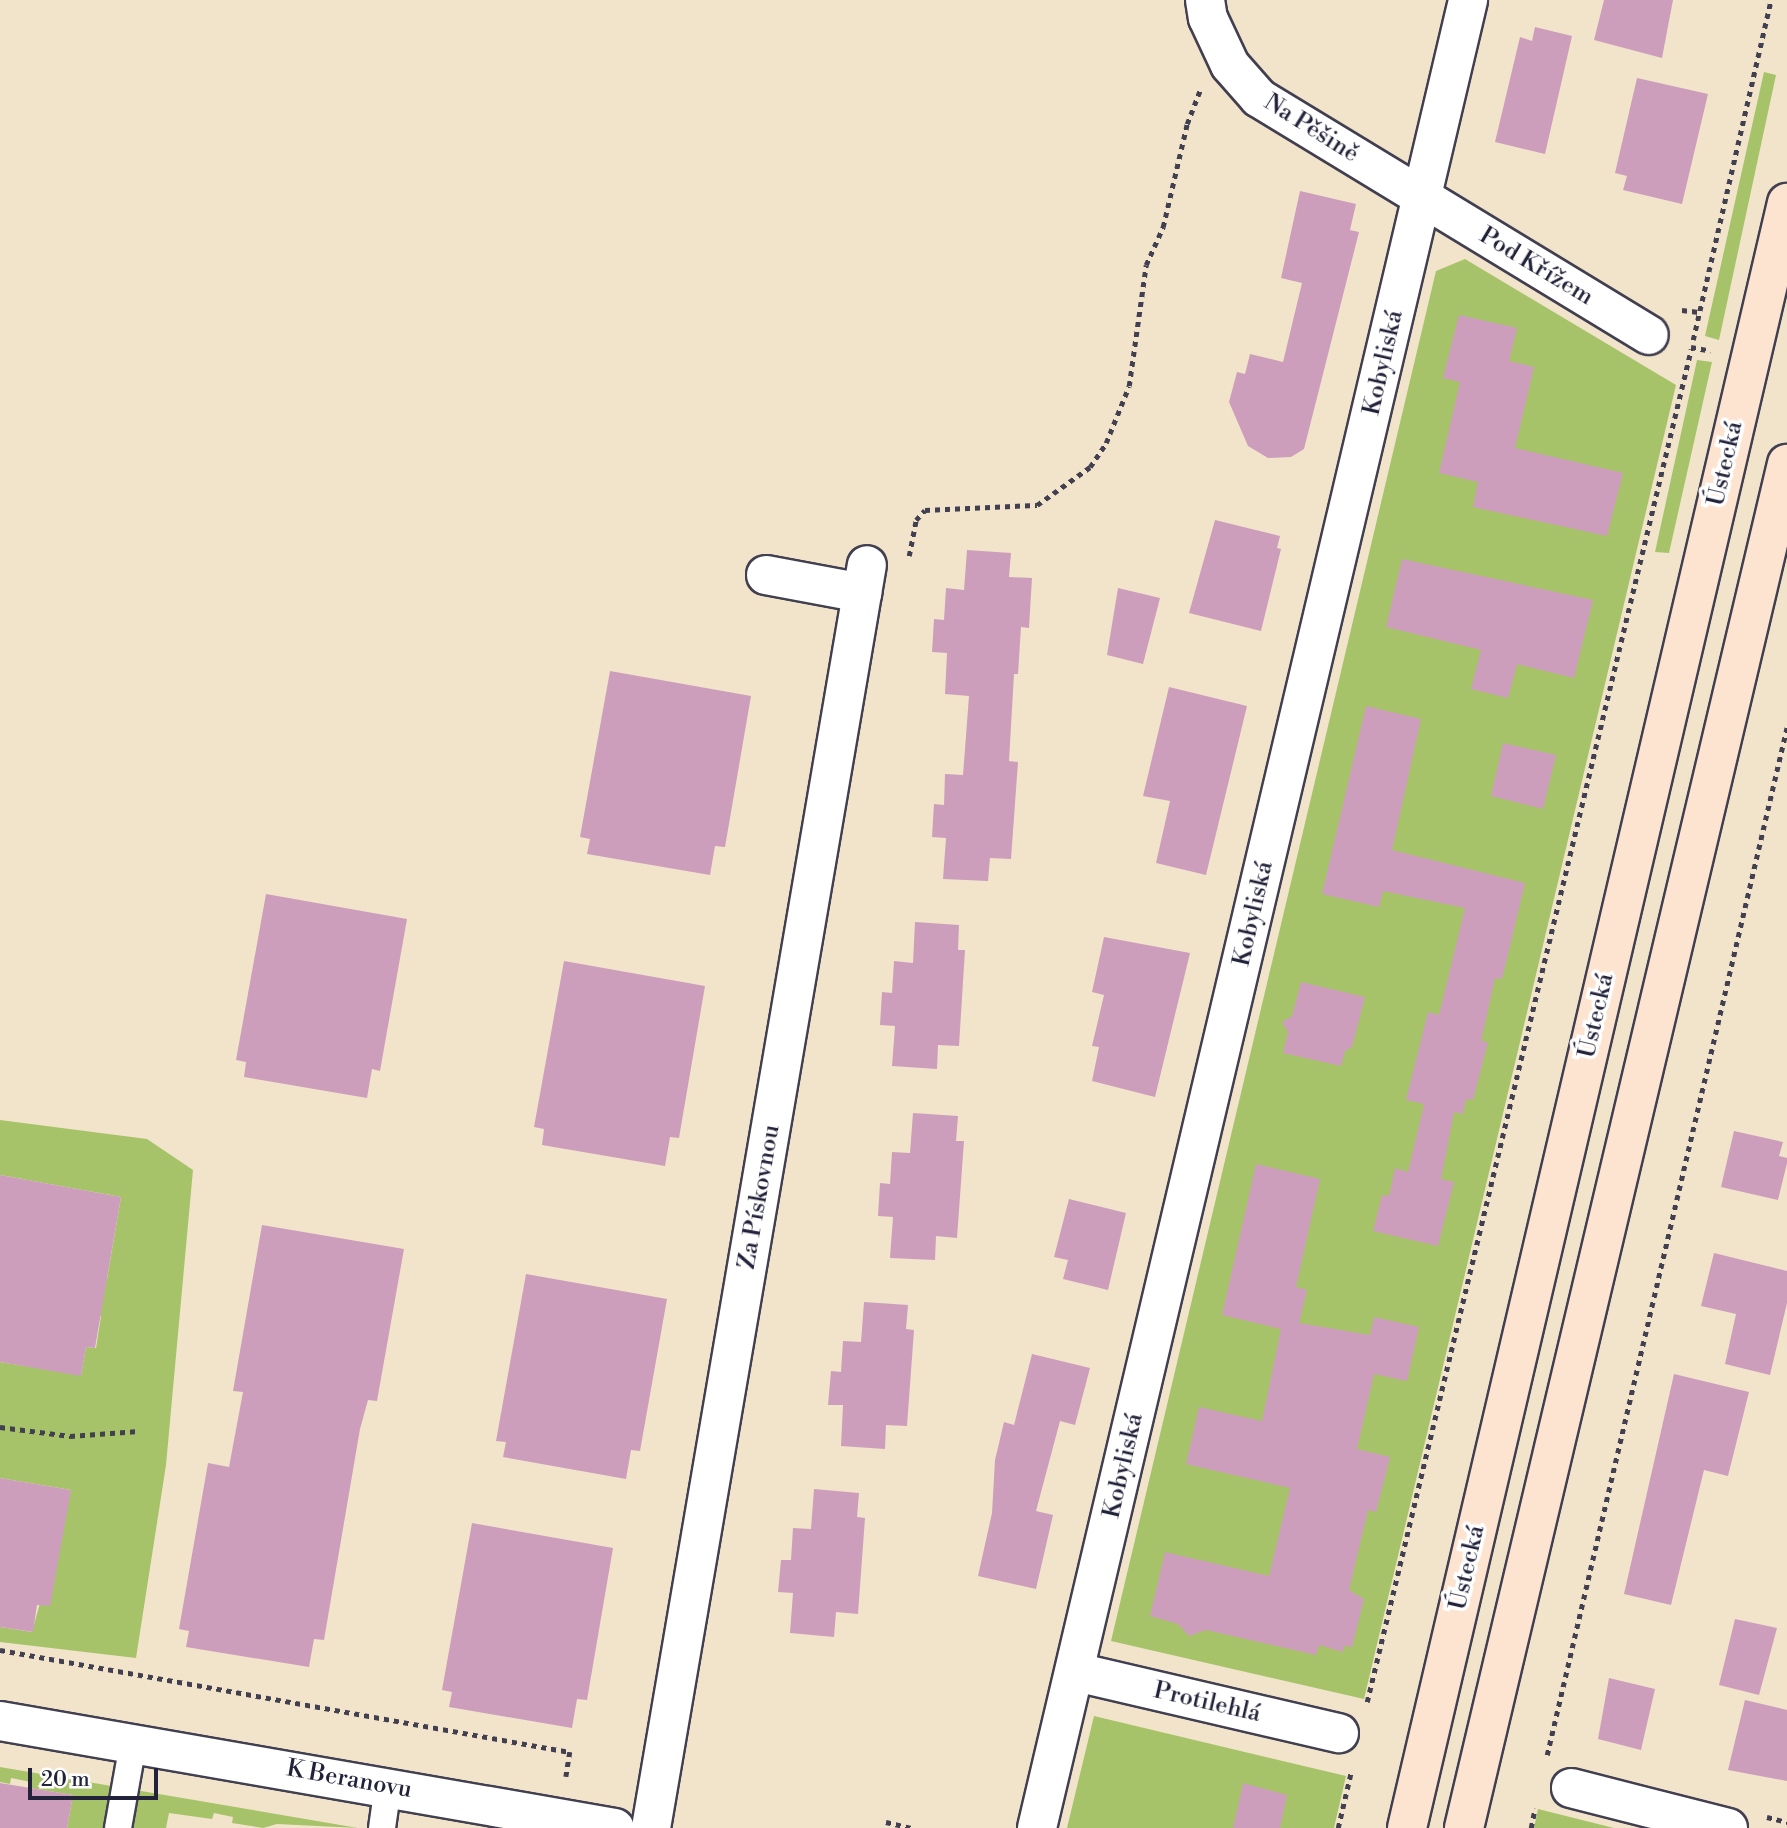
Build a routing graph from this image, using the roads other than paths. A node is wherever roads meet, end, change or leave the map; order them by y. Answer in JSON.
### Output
{"nodes":[{"id":1,"x":1205,"y":0,"type":"edge"},
{"id":2,"x":1468,"y":0,"type":"edge"},
{"id":3,"x":1423,"y":199,"type":"junction"},
{"id":4,"x":1787,"y":203,"type":"edge"},
{"id":5,"x":1649,"y":335,"type":"dead end"},
{"id":6,"x":1787,"y":464,"type":"edge"},
{"id":7,"x":766,"y":575,"type":"dead end"},
{"id":8,"x":1076,"y":1672,"type":"junction"},
{"id":9,"x":0,"y":1721,"type":"edge"},
{"id":10,"x":1348,"y":1736,"type":"road end"},
{"id":11,"x":133,"y":1744,"type":"junction"},
{"id":12,"x":1558,"y":1776,"type":"road end"},
{"id":13,"x":388,"y":1786,"type":"junction"},
{"id":14,"x":117,"y":1828,"type":"edge"},
{"id":15,"x":382,"y":1828,"type":"edge"},
{"id":16,"x":615,"y":1828,"type":"edge"},
{"id":17,"x":651,"y":1828,"type":"edge"},
{"id":18,"x":1037,"y":1828,"type":"edge"},
{"id":19,"x":1407,"y":1828,"type":"edge"},
{"id":20,"x":1464,"y":1828,"type":"edge"},
{"id":21,"x":1728,"y":1828,"type":"edge"}],
"edges":[{"from":1,"to":3,"type":"street","name":"Na Pěšině"},
{"from":2,"to":3,"type":"street","name":"Kobyliská"},
{"from":3,"to":5,"type":"street","name":"Pod Křížem"},
{"from":3,"to":8,"type":"street","name":"Kobyliská"},
{"from":4,"to":19,"type":"main road","name":"Ústecká"},
{"from":6,"to":20,"type":"main road"},
{"from":7,"to":17,"type":"street","name":"Za Pískovnou"},
{"from":8,"to":10,"type":"street","name":"Protilehlá"},
{"from":8,"to":18,"type":"street","name":"Kobyliská"},
{"from":9,"to":11,"type":"street","name":"K Beranovu"},
{"from":11,"to":13,"type":"street","name":"K Beranovu"},
{"from":11,"to":14,"type":"lane"},
{"from":12,"to":21,"type":"street"},
{"from":13,"to":15,"type":"lane"},
{"from":13,"to":16,"type":"street","name":"K Beranovu"}]}
